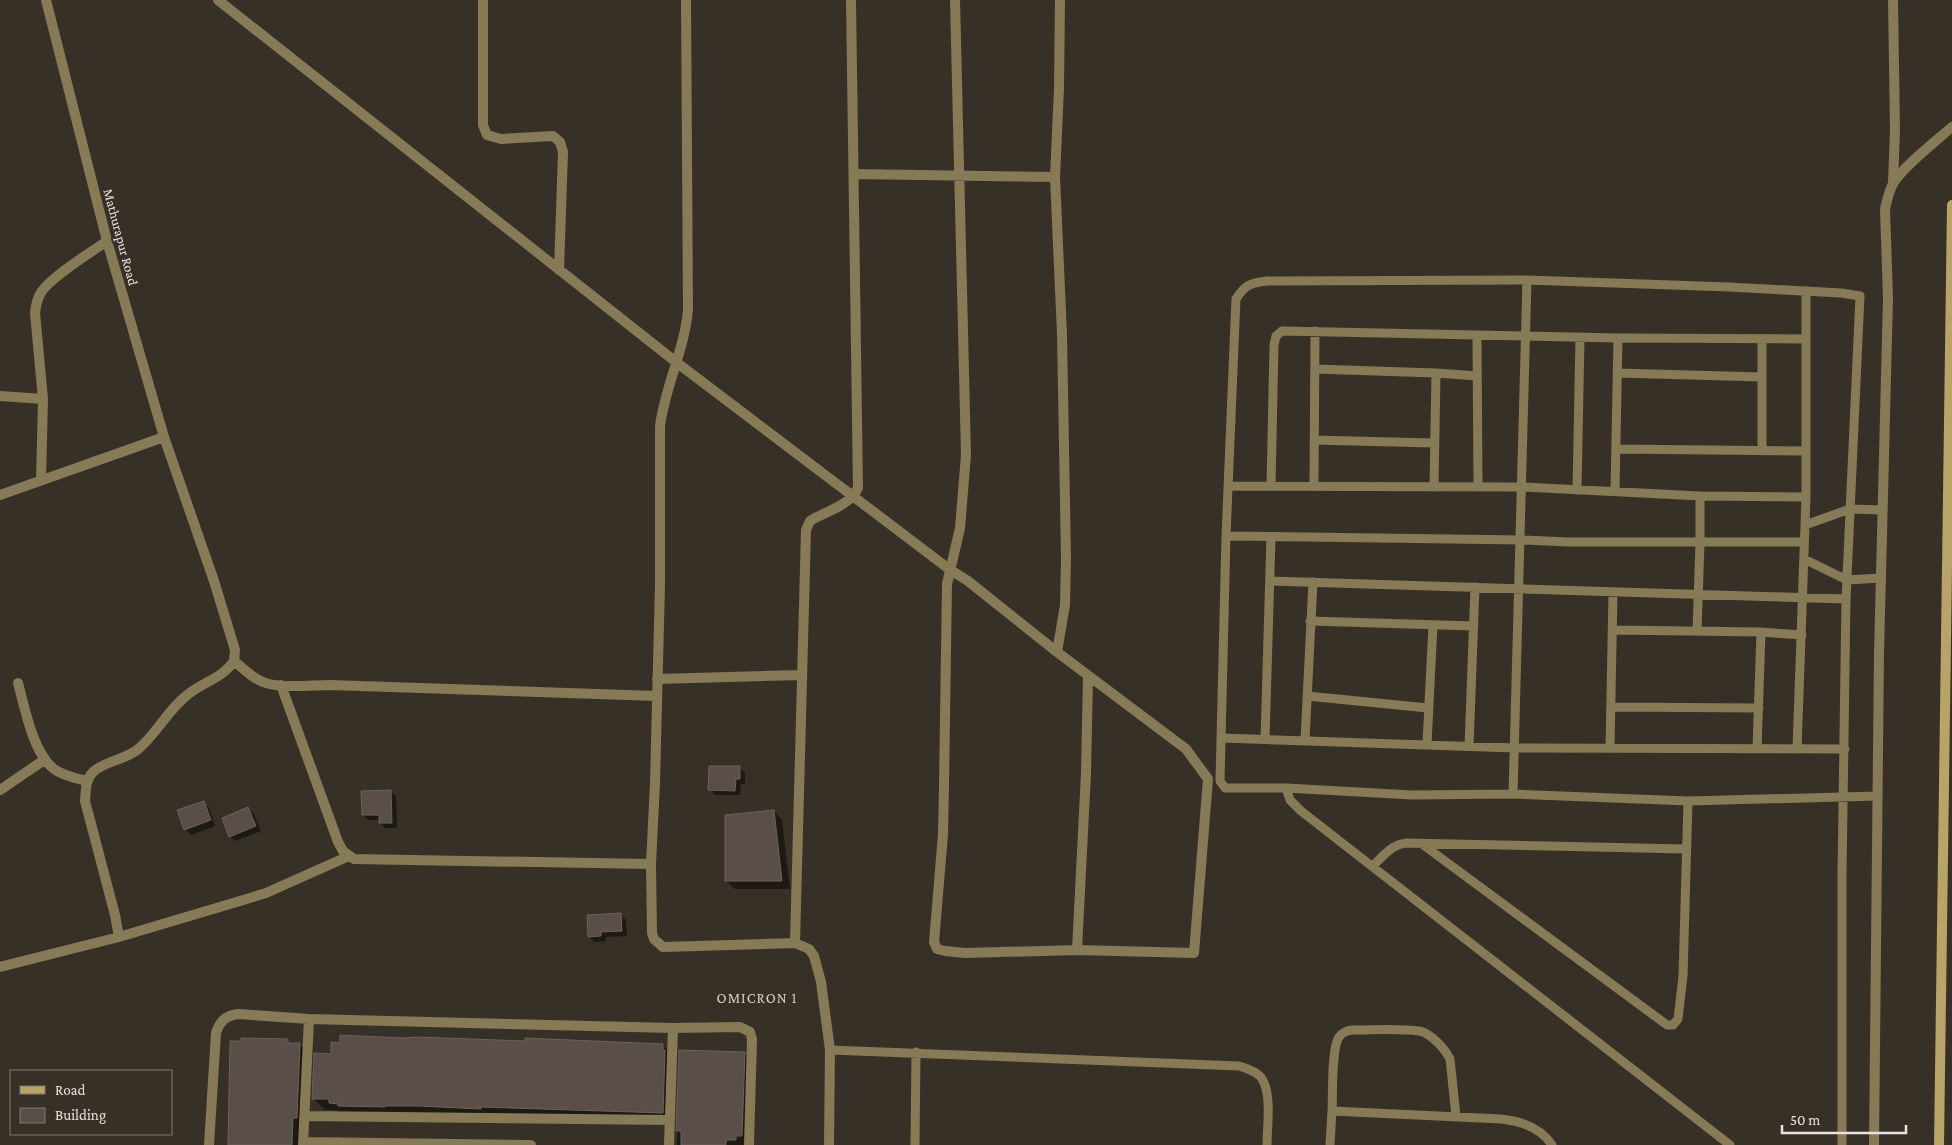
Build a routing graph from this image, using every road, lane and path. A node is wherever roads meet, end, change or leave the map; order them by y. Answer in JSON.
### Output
{"nodes":[{"id":1,"x":46,"y":0,"type":"edge"},
{"id":2,"x":218,"y":0,"type":"edge"},
{"id":3,"x":483,"y":0,"type":"edge"},
{"id":4,"x":686,"y":0,"type":"edge"},
{"id":5,"x":851,"y":0,"type":"edge"},
{"id":6,"x":955,"y":0,"type":"edge"},
{"id":7,"x":1060,"y":0,"type":"edge"},
{"id":8,"x":1894,"y":0,"type":"edge"},
{"id":9,"x":1952,"y":127,"type":"edge"},
{"id":10,"x":854,"y":174,"type":"junction"},
{"id":11,"x":959,"y":176,"type":"junction"},
{"id":12,"x":1055,"y":177,"type":"junction"},
{"id":13,"x":1894,"y":183,"type":"junction"},
{"id":14,"x":1952,"y":205,"type":"edge"},
{"id":15,"x":107,"y":241,"type":"junction"},
{"id":16,"x":559,"y":270,"type":"junction"},
{"id":17,"x":1528,"y":280,"type":"junction"},
{"id":18,"x":1806,"y":290,"type":"junction"},
{"id":19,"x":1315,"y":331,"type":"junction"},
{"id":20,"x":1477,"y":335,"type":"junction"},
{"id":21,"x":1526,"y":336,"type":"junction"},
{"id":22,"x":1580,"y":338,"type":"junction"},
{"id":23,"x":1618,"y":338,"type":"junction"},
{"id":24,"x":1762,"y":339,"type":"junction"},
{"id":25,"x":1806,"y":340,"type":"junction"},
{"id":26,"x":676,"y":362,"type":"junction"},
{"id":27,"x":1315,"y":369,"type":"junction"},
{"id":28,"x":1436,"y":373,"type":"junction"},
{"id":29,"x":1617,"y":373,"type":"junction"},
{"id":30,"x":1477,"y":376,"type":"junction"},
{"id":31,"x":1762,"y":377,"type":"junction"},
{"id":32,"x":0,"y":396,"type":"edge"},
{"id":33,"x":43,"y":399,"type":"junction"},
{"id":34,"x":164,"y":437,"type":"junction"},
{"id":35,"x":1314,"y":440,"type":"junction"},
{"id":36,"x":1434,"y":443,"type":"junction"},
{"id":37,"x":1616,"y":449,"type":"junction"},
{"id":38,"x":1762,"y":451,"type":"junction"},
{"id":39,"x":1806,"y":451,"type":"junction"},
{"id":40,"x":41,"y":480,"type":"junction"},
{"id":41,"x":1228,"y":486,"type":"junction"},
{"id":42,"x":1271,"y":486,"type":"junction"},
{"id":43,"x":1314,"y":486,"type":"junction"},
{"id":44,"x":1434,"y":487,"type":"junction"},
{"id":45,"x":1478,"y":487,"type":"junction"},
{"id":46,"x":1523,"y":487,"type":"junction"},
{"id":47,"x":1577,"y":490,"type":"junction"},
{"id":48,"x":1615,"y":491,"type":"junction"},
{"id":49,"x":0,"y":495,"type":"edge"},
{"id":50,"x":853,"y":496,"type":"junction"},
{"id":51,"x":1700,"y":496,"type":"junction"},
{"id":52,"x":1806,"y":497,"type":"junction"},
{"id":53,"x":1850,"y":509,"type":"junction"},
{"id":54,"x":1883,"y":510,"type":"junction"},
{"id":55,"x":1805,"y":525,"type":"junction"},
{"id":56,"x":1226,"y":536,"type":"junction"},
{"id":57,"x":1272,"y":537,"type":"junction"},
{"id":58,"x":1522,"y":540,"type":"junction"},
{"id":59,"x":1804,"y":542,"type":"junction"},
{"id":60,"x":1700,"y":543,"type":"junction"},
{"id":61,"x":1804,"y":559,"type":"junction"},
{"id":62,"x":949,"y":569,"type":"junction"},
{"id":63,"x":1881,"y":578,"type":"junction"},
{"id":64,"x":1847,"y":580,"type":"junction"},
{"id":65,"x":1270,"y":581,"type":"junction"},
{"id":66,"x":1312,"y":582,"type":"junction"},
{"id":67,"x":1475,"y":587,"type":"junction"},
{"id":68,"x":1520,"y":589,"type":"junction"},
{"id":69,"x":1613,"y":592,"type":"junction"},
{"id":70,"x":1698,"y":594,"type":"junction"},
{"id":71,"x":1803,"y":598,"type":"junction"},
{"id":72,"x":1846,"y":599,"type":"junction"},
{"id":73,"x":1310,"y":622,"type":"junction"},
{"id":74,"x":1433,"y":625,"type":"junction"},
{"id":75,"x":1474,"y":626,"type":"junction"},
{"id":76,"x":1613,"y":630,"type":"junction"},
{"id":77,"x":1697,"y":631,"type":"junction"},
{"id":78,"x":1761,"y":632,"type":"junction"},
{"id":79,"x":1802,"y":635,"type":"junction"},
{"id":80,"x":1057,"y":652,"type":"junction"},
{"id":81,"x":234,"y":661,"type":"junction"},
{"id":82,"x":801,"y":675,"type":"junction"},
{"id":83,"x":1088,"y":676,"type":"junction"},
{"id":84,"x":657,"y":679,"type":"junction"},
{"id":85,"x":18,"y":683,"type":"dead end"},
{"id":86,"x":281,"y":685,"type":"junction"},
{"id":87,"x":657,"y":696,"type":"junction"},
{"id":88,"x":1307,"y":696,"type":"junction"},
{"id":89,"x":1611,"y":707,"type":"junction"},
{"id":90,"x":1428,"y":708,"type":"junction"},
{"id":91,"x":1759,"y":708,"type":"junction"},
{"id":92,"x":1222,"y":738,"type":"junction"},
{"id":93,"x":1265,"y":739,"type":"junction"},
{"id":94,"x":1305,"y":740,"type":"junction"},
{"id":95,"x":1427,"y":744,"type":"junction"},
{"id":96,"x":1469,"y":746,"type":"junction"},
{"id":97,"x":1515,"y":748,"type":"junction"},
{"id":98,"x":1610,"y":748,"type":"junction"},
{"id":99,"x":1757,"y":748,"type":"junction"},
{"id":100,"x":1797,"y":749,"type":"junction"},
{"id":101,"x":1845,"y":749,"type":"junction"},
{"id":102,"x":44,"y":760,"type":"junction"},
{"id":103,"x":87,"y":782,"type":"junction"},
{"id":104,"x":1286,"y":788,"type":"junction"},
{"id":105,"x":0,"y":790,"type":"edge"},
{"id":106,"x":1513,"y":794,"type":"junction"},
{"id":107,"x":1844,"y":796,"type":"junction"},
{"id":108,"x":1878,"y":796,"type":"junction"},
{"id":109,"x":1688,"y":801,"type":"junction"},
{"id":110,"x":1422,"y":844,"type":"junction"},
{"id":111,"x":1686,"y":848,"type":"junction"},
{"id":112,"x":350,"y":856,"type":"junction"},
{"id":113,"x":651,"y":864,"type":"junction"},
{"id":114,"x":1373,"y":866,"type":"junction"},
{"id":115,"x":119,"y":937,"type":"junction"},
{"id":116,"x":795,"y":943,"type":"junction"},
{"id":117,"x":1077,"y":950,"type":"junction"},
{"id":118,"x":0,"y":966,"type":"edge"},
{"id":119,"x":309,"y":1019,"type":"junction"},
{"id":120,"x":673,"y":1028,"type":"junction"},
{"id":121,"x":830,"y":1050,"type":"junction"},
{"id":122,"x":916,"y":1052,"type":"junction"},
{"id":123,"x":1332,"y":1111,"type":"junction"},
{"id":124,"x":304,"y":1116,"type":"junction"},
{"id":125,"x":1456,"y":1116,"type":"junction"},
{"id":126,"x":670,"y":1120,"type":"junction"},
{"id":127,"x":303,"y":1144,"type":"edge"},
{"id":128,"x":209,"y":1145,"type":"edge"},
{"id":129,"x":531,"y":1145,"type":"edge"},
{"id":130,"x":669,"y":1145,"type":"edge"},
{"id":131,"x":750,"y":1145,"type":"edge"},
{"id":132,"x":829,"y":1145,"type":"edge"},
{"id":133,"x":915,"y":1145,"type":"edge"},
{"id":134,"x":1266,"y":1145,"type":"edge"},
{"id":135,"x":1330,"y":1145,"type":"edge"},
{"id":136,"x":1552,"y":1145,"type":"edge"},
{"id":137,"x":1730,"y":1145,"type":"edge"},
{"id":138,"x":1842,"y":1145,"type":"edge"},
{"id":139,"x":1874,"y":1145,"type":"edge"},
{"id":140,"x":1940,"y":1145,"type":"edge"}],
"edges":[{"from":1,"to":15,"type":"street","name":"Mathurapur Road"},
{"from":2,"to":16,"type":"street"},
{"from":3,"to":16,"type":"street"},
{"from":4,"to":26,"type":"street"},
{"from":5,"to":10,"type":"street"},
{"from":6,"to":11,"type":"street"},
{"from":7,"to":12,"type":"street"},
{"from":8,"to":13,"type":"street"},
{"from":9,"to":13,"type":"street"},
{"from":10,"to":11,"type":"street"},
{"from":10,"to":50,"type":"street"},
{"from":11,"to":12,"type":"street"},
{"from":11,"to":62,"type":"street"},
{"from":12,"to":80,"type":"street"},
{"from":13,"to":54,"type":"street"},
{"from":14,"to":140,"type":"street"},
{"from":15,"to":33,"type":"street"},
{"from":15,"to":34,"type":"street","name":"Mathurapur Road"},
{"from":16,"to":26,"type":"street"},
{"from":17,"to":18,"type":"lane"},
{"from":17,"to":21,"type":"lane"},
{"from":17,"to":41,"type":"lane"},
{"from":18,"to":25,"type":"lane"},
{"from":18,"to":53,"type":"lane"},
{"from":19,"to":20,"type":"lane"},
{"from":19,"to":27,"type":"lane"},
{"from":19,"to":42,"type":"lane"},
{"from":20,"to":21,"type":"lane"},
{"from":20,"to":30,"type":"lane"},
{"from":21,"to":22,"type":"lane"},
{"from":21,"to":46,"type":"lane"},
{"from":22,"to":23,"type":"lane"},
{"from":22,"to":47,"type":"lane"},
{"from":23,"to":24,"type":"lane"},
{"from":23,"to":29,"type":"lane"},
{"from":24,"to":25,"type":"lane"},
{"from":24,"to":31,"type":"lane"},
{"from":25,"to":39,"type":"lane"},
{"from":26,"to":50,"type":"street"},
{"from":26,"to":84,"type":"street"},
{"from":27,"to":28,"type":"lane"},
{"from":27,"to":35,"type":"lane"},
{"from":28,"to":30,"type":"lane"},
{"from":28,"to":36,"type":"lane"},
{"from":29,"to":31,"type":"lane"},
{"from":29,"to":37,"type":"lane"},
{"from":30,"to":45,"type":"lane"},
{"from":31,"to":38,"type":"lane"},
{"from":32,"to":33,"type":"street"},
{"from":33,"to":40,"type":"street"},
{"from":34,"to":40,"type":"street"},
{"from":34,"to":81,"type":"street","name":"Mathurapur Road"},
{"from":35,"to":36,"type":"lane"},
{"from":35,"to":43,"type":"lane"},
{"from":36,"to":44,"type":"lane"},
{"from":37,"to":38,"type":"lane"},
{"from":37,"to":48,"type":"lane"},
{"from":38,"to":39,"type":"lane"},
{"from":39,"to":52,"type":"lane"},
{"from":40,"to":49,"type":"street"},
{"from":41,"to":42,"type":"lane"},
{"from":41,"to":56,"type":"lane"},
{"from":42,"to":43,"type":"lane"},
{"from":43,"to":44,"type":"lane"},
{"from":44,"to":45,"type":"lane"},
{"from":45,"to":46,"type":"lane"},
{"from":46,"to":47,"type":"lane"},
{"from":46,"to":58,"type":"lane"},
{"from":47,"to":48,"type":"lane"},
{"from":48,"to":51,"type":"lane"},
{"from":50,"to":62,"type":"street"},
{"from":50,"to":82,"type":"street"},
{"from":51,"to":52,"type":"lane"},
{"from":51,"to":60,"type":"lane"},
{"from":52,"to":55,"type":"lane"},
{"from":53,"to":54,"type":"lane"},
{"from":53,"to":55,"type":"lane"},
{"from":53,"to":64,"type":"lane"},
{"from":54,"to":63,"type":"street"},
{"from":55,"to":59,"type":"lane"},
{"from":56,"to":57,"type":"lane"},
{"from":56,"to":92,"type":"lane"},
{"from":57,"to":58,"type":"lane"},
{"from":57,"to":65,"type":"lane"},
{"from":58,"to":60,"type":"lane"},
{"from":58,"to":68,"type":"lane"},
{"from":59,"to":60,"type":"lane"},
{"from":59,"to":61,"type":"lane"},
{"from":60,"to":70,"type":"lane"},
{"from":61,"to":64,"type":"lane"},
{"from":61,"to":71,"type":"lane"},
{"from":62,"to":80,"type":"street"},
{"from":62,"to":117,"type":"street"},
{"from":63,"to":64,"type":"lane"},
{"from":63,"to":108,"type":"street"},
{"from":64,"to":72,"type":"lane"},
{"from":65,"to":66,"type":"lane"},
{"from":65,"to":93,"type":"lane"},
{"from":66,"to":67,"type":"lane"},
{"from":66,"to":73,"type":"lane"},
{"from":67,"to":68,"type":"lane"},
{"from":67,"to":75,"type":"lane"},
{"from":68,"to":69,"type":"lane"},
{"from":68,"to":97,"type":"lane"},
{"from":69,"to":70,"type":"lane"},
{"from":69,"to":76,"type":"lane"},
{"from":70,"to":71,"type":"lane"},
{"from":70,"to":77,"type":"lane"},
{"from":71,"to":72,"type":"lane"},
{"from":71,"to":79,"type":"lane"},
{"from":72,"to":101,"type":"lane"},
{"from":73,"to":74,"type":"lane"},
{"from":73,"to":88,"type":"lane"},
{"from":74,"to":75,"type":"lane"},
{"from":74,"to":90,"type":"lane"},
{"from":75,"to":96,"type":"lane"},
{"from":76,"to":77,"type":"lane"},
{"from":76,"to":89,"type":"lane"},
{"from":77,"to":78,"type":"lane"},
{"from":78,"to":79,"type":"lane"},
{"from":78,"to":91,"type":"lane"},
{"from":79,"to":100,"type":"lane"},
{"from":80,"to":83,"type":"street"},
{"from":81,"to":86,"type":"street"},
{"from":81,"to":103,"type":"street"},
{"from":82,"to":84,"type":"street"},
{"from":82,"to":116,"type":"street"},
{"from":83,"to":117,"type":"street"},
{"from":83,"to":117,"type":"street"},
{"from":84,"to":87,"type":"street"},
{"from":85,"to":102,"type":"street"},
{"from":86,"to":87,"type":"street"},
{"from":86,"to":112,"type":"street"},
{"from":87,"to":113,"type":"street"},
{"from":88,"to":90,"type":"lane"},
{"from":88,"to":94,"type":"lane"},
{"from":89,"to":91,"type":"lane"},
{"from":89,"to":98,"type":"lane"},
{"from":90,"to":95,"type":"lane"},
{"from":91,"to":99,"type":"lane"},
{"from":92,"to":93,"type":"lane"},
{"from":92,"to":104,"type":"lane"},
{"from":93,"to":94,"type":"lane"},
{"from":94,"to":95,"type":"lane"},
{"from":95,"to":96,"type":"lane"},
{"from":96,"to":97,"type":"lane"},
{"from":97,"to":98,"type":"lane"},
{"from":97,"to":106,"type":"lane"},
{"from":98,"to":99,"type":"lane"},
{"from":99,"to":100,"type":"lane"},
{"from":100,"to":101,"type":"lane"},
{"from":101,"to":107,"type":"lane"},
{"from":102,"to":103,"type":"street"},
{"from":102,"to":105,"type":"street"},
{"from":103,"to":115,"type":"street"},
{"from":104,"to":106,"type":"lane"},
{"from":104,"to":114,"type":"lane"},
{"from":106,"to":109,"type":"lane"},
{"from":107,"to":108,"type":"lane"},
{"from":107,"to":109,"type":"lane"},
{"from":107,"to":138,"type":"lane"},
{"from":108,"to":139,"type":"street"},
{"from":109,"to":111,"type":"lane"},
{"from":110,"to":111,"type":"lane"},
{"from":110,"to":111,"type":"lane"},
{"from":110,"to":114,"type":"lane"},
{"from":112,"to":113,"type":"street"},
{"from":112,"to":115,"type":"street"},
{"from":113,"to":116,"type":"street"},
{"from":114,"to":137,"type":"lane"},
{"from":115,"to":118,"type":"street"},
{"from":116,"to":121,"type":"street"},
{"from":119,"to":120,"type":"street"},
{"from":119,"to":124,"type":"street"},
{"from":119,"to":128,"type":"street"},
{"from":120,"to":126,"type":"street"},
{"from":120,"to":131,"type":"street"},
{"from":121,"to":122,"type":"lane"},
{"from":121,"to":132,"type":"street"},
{"from":122,"to":133,"type":"lane"},
{"from":122,"to":134,"type":"lane"},
{"from":123,"to":125,"type":"lane"},
{"from":123,"to":125,"type":"lane"},
{"from":123,"to":135,"type":"lane"},
{"from":124,"to":126,"type":"street"},
{"from":124,"to":127,"type":"street"},
{"from":125,"to":136,"type":"lane"},
{"from":126,"to":130,"type":"street"},
{"from":127,"to":129,"type":"street"}]}
